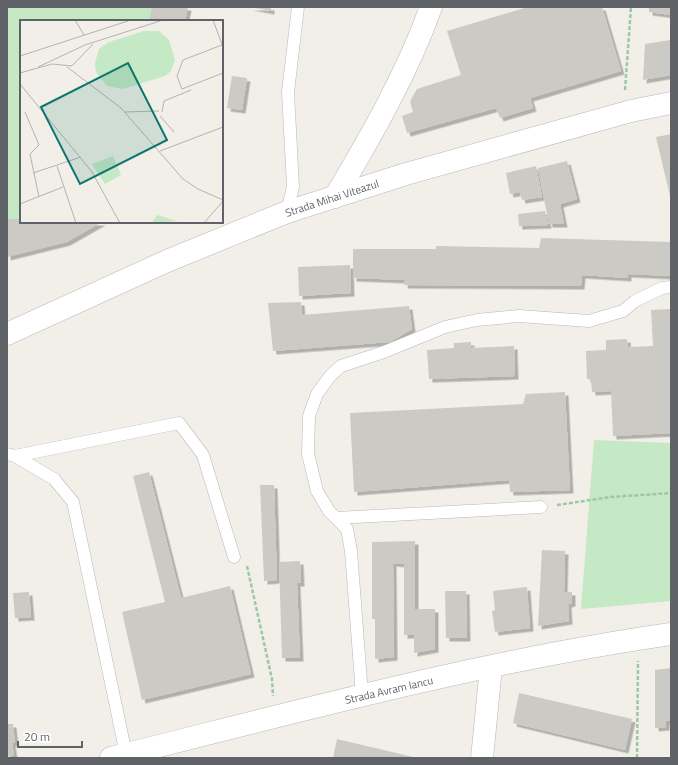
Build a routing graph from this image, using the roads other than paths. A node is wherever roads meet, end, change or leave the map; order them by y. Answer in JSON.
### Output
{"nodes":[{"id":1,"x":298,"y":7,"type":"edge"},
{"id":2,"x":431,"y":7,"type":"edge"},
{"id":3,"x":671,"y":103,"type":"edge"},
{"id":4,"x":335,"y":197,"type":"junction"},
{"id":5,"x":287,"y":212,"type":"junction"},
{"id":6,"x":671,"y":287,"type":"edge"},
{"id":7,"x":7,"y":334,"type":"edge"},
{"id":8,"x":11,"y":455,"type":"edge"},
{"id":9,"x":541,"y":507,"type":"road end"},
{"id":10,"x":336,"y":518,"type":"junction"},
{"id":11,"x":234,"y":558,"type":"dead end"},
{"id":12,"x":671,"y":634,"type":"edge"},
{"id":13,"x":491,"y":667,"type":"junction"},
{"id":14,"x":362,"y":695,"type":"junction"},
{"id":15,"x":118,"y":756,"type":"edge"},
{"id":16,"x":482,"y":758,"type":"edge"}],
"edges":[{"from":1,"to":5,"type":"lane"},
{"from":2,"to":4,"type":"street"},
{"from":3,"to":4,"type":"street","name":"Strada Mihai Viteazul"},
{"from":4,"to":5,"type":"street","name":"Strada Mihai Viteazul"},
{"from":5,"to":7,"type":"street","name":"Strada Mihai Viteazul"},
{"from":6,"to":10,"type":"lane"},
{"from":8,"to":11,"type":"lane"},
{"from":8,"to":15,"type":"lane"},
{"from":9,"to":10,"type":"lane"},
{"from":10,"to":14,"type":"lane"},
{"from":12,"to":13,"type":"street","name":"Strada Avram Iancu"},
{"from":13,"to":14,"type":"street","name":"Strada Avram Iancu"},
{"from":13,"to":16,"type":"street"},
{"from":14,"to":15,"type":"street","name":"Strada Avram Iancu"}]}
